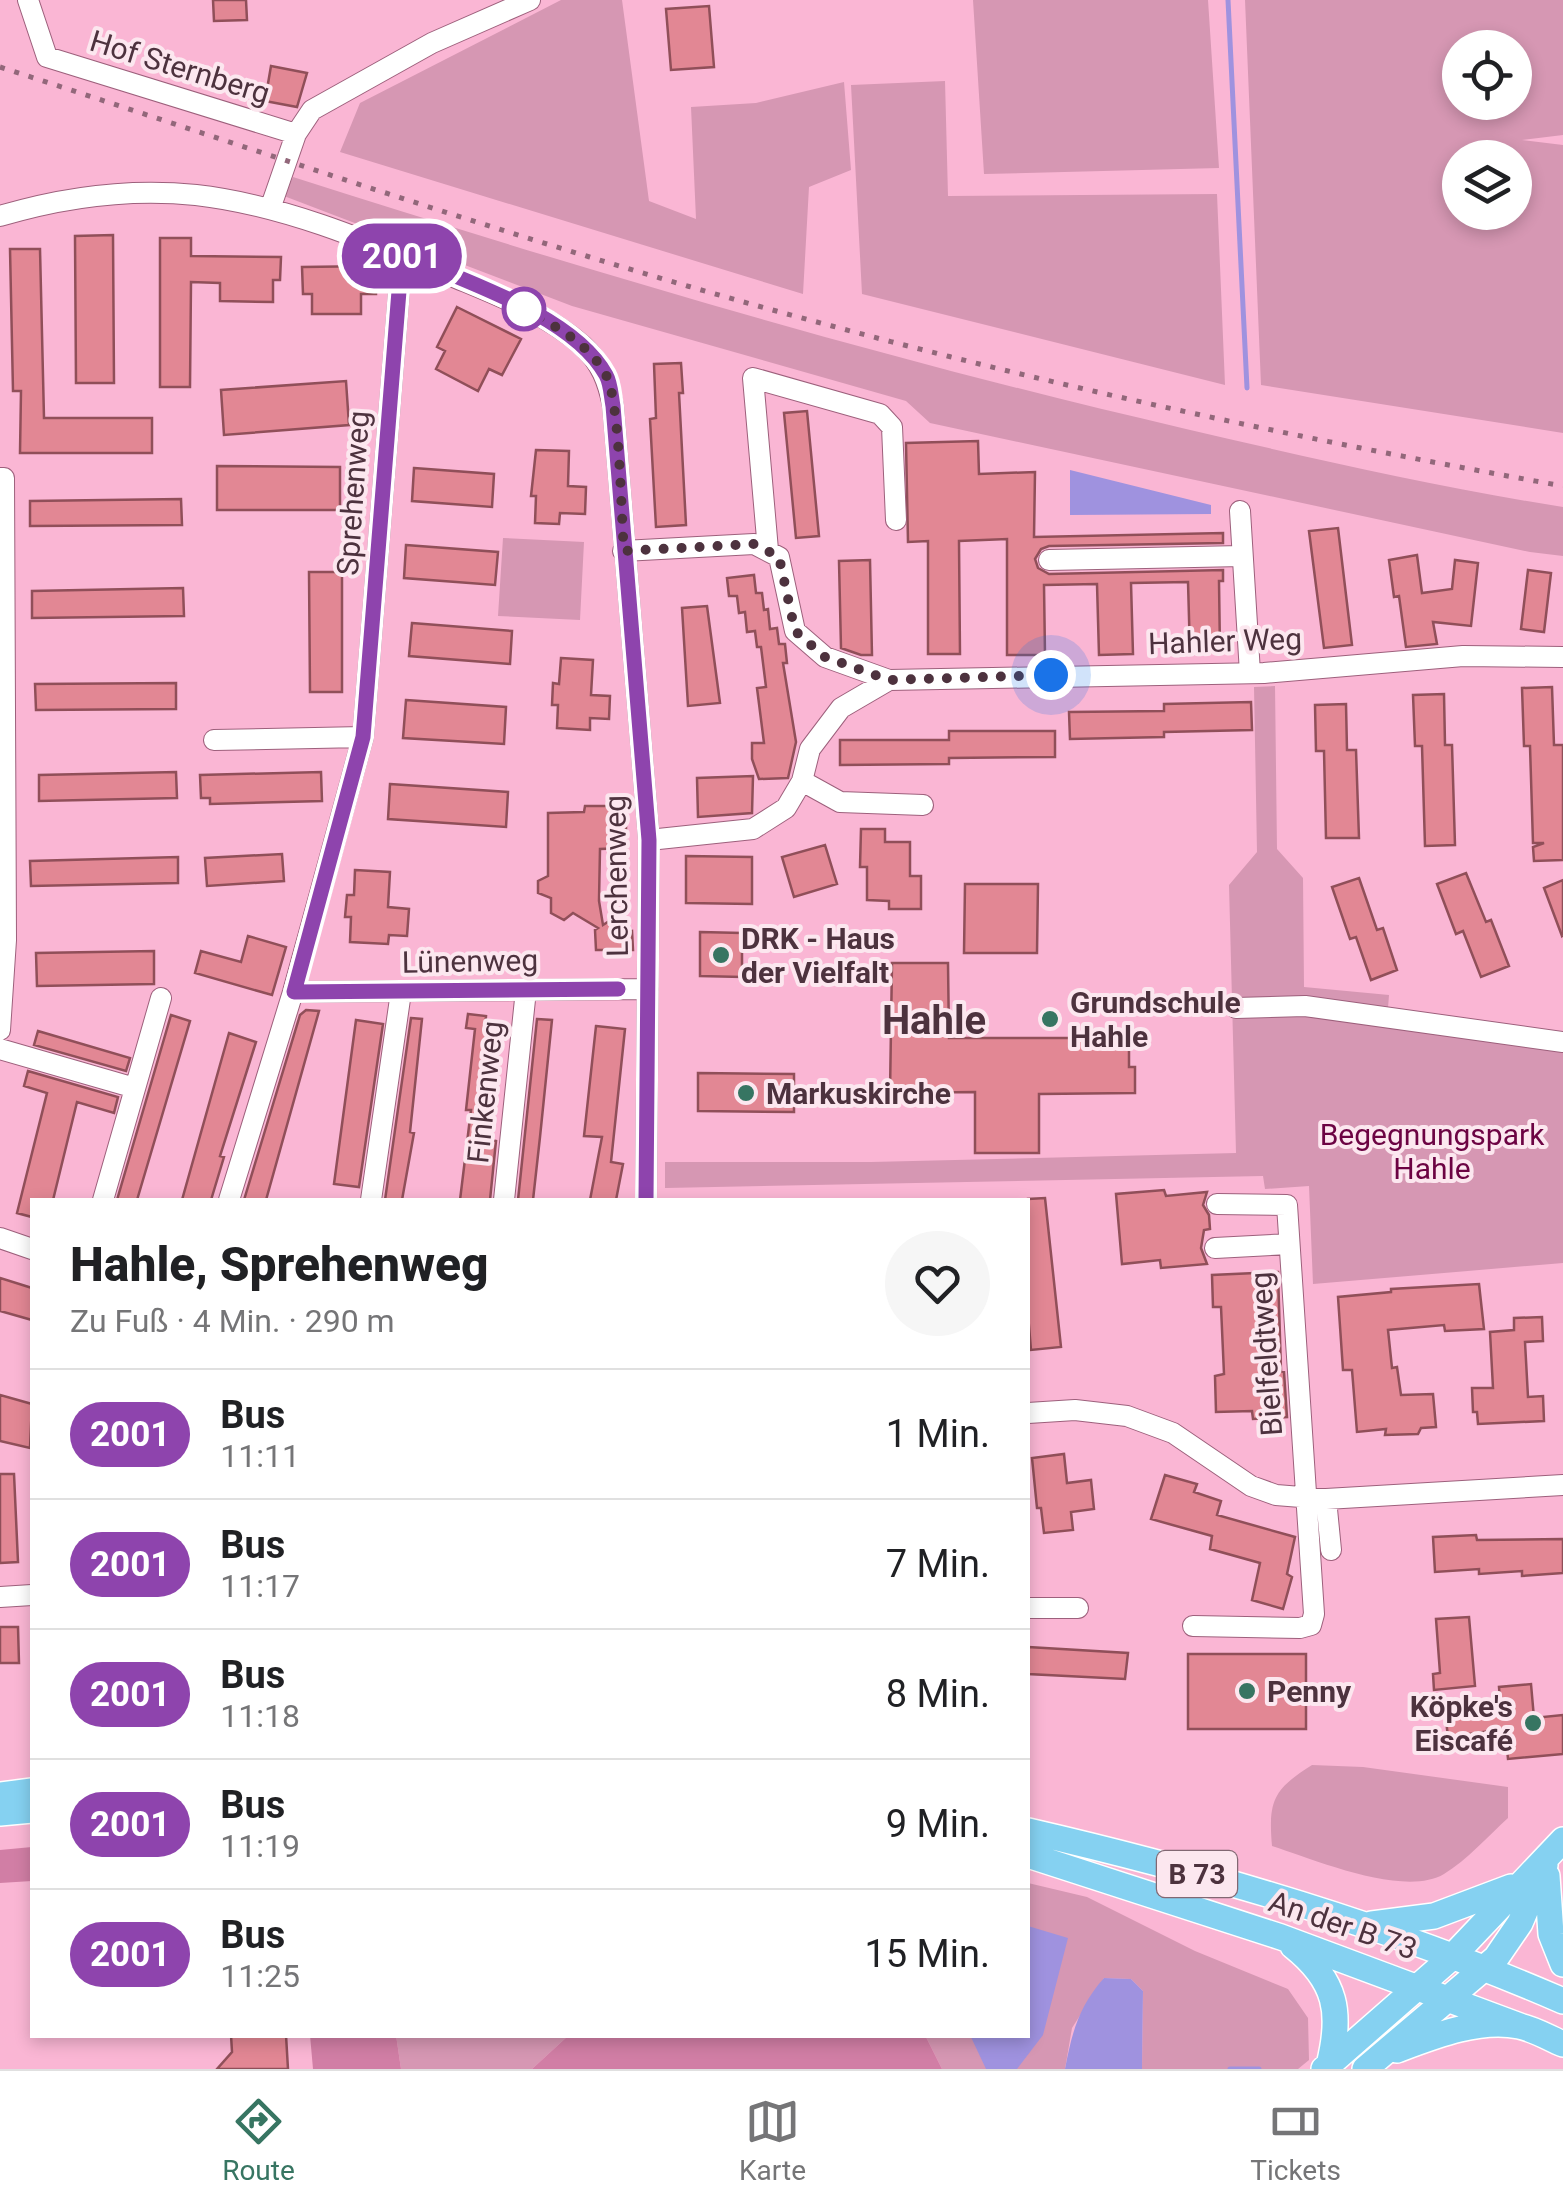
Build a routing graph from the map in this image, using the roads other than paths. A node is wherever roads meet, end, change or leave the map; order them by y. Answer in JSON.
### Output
{"nodes":[{"id":1,"x":28,"y":0,"type":"edge"},
{"id":2,"x":530,"y":0,"type":"edge"},
{"id":3,"x":296,"y":134,"type":"junction"},
{"id":4,"x":270,"y":209,"type":"junction"},
{"id":5,"x":0,"y":216,"type":"edge"},
{"id":6,"x":402,"y":254,"type":"junction"},
{"id":7,"x":2,"y":478,"type":"edge"},
{"id":8,"x":1240,"y":511,"type":"dead end"},
{"id":9,"x":896,"y":520,"type":"dead end"},
{"id":10,"x":768,"y":550,"type":"junction"},
{"id":11,"x":624,"y":551,"type":"junction"},
{"id":12,"x":1242,"y":556,"type":"junction"},
{"id":13,"x":1049,"y":560,"type":"dead end"},
{"id":14,"x":1563,"y":656,"type":"edge"},
{"id":15,"x":1250,"y":673,"type":"junction"},
{"id":16,"x":889,"y":680,"type":"junction"},
{"id":17,"x":363,"y":737,"type":"junction"},
{"id":18,"x":214,"y":740,"type":"dead end"},
{"id":19,"x":802,"y":782,"type":"junction"},
{"id":20,"x":923,"y":805,"type":"dead end"},
{"id":21,"x":649,"y":840,"type":"junction"},
{"id":22,"x":648,"y":989,"type":"junction"},
{"id":23,"x":526,"y":990,"type":"junction"},
{"id":24,"x":294,"y":992,"type":"junction"},
{"id":25,"x":401,"y":992,"type":"junction"},
{"id":26,"x":161,"y":998,"type":"dead end"},
{"id":27,"x":1236,"y":1008,"type":"dead end"},
{"id":28,"x":0,"y":1030,"type":"edge"},
{"id":29,"x":1563,"y":1042,"type":"edge"},
{"id":30,"x":0,"y":1049,"type":"edge"},
{"id":31,"x":135,"y":1088,"type":"junction"},
{"id":32,"x":104,"y":1198,"type":"edge"},
{"id":33,"x":231,"y":1198,"type":"edge"},
{"id":34,"x":371,"y":1198,"type":"edge"},
{"id":35,"x":504,"y":1198,"type":"edge"},
{"id":36,"x":646,"y":1198,"type":"edge"},
{"id":37,"x":1217,"y":1204,"type":"dead end"},
{"id":38,"x":0,"y":1238,"type":"edge"},
{"id":39,"x":1289,"y":1244,"type":"junction"},
{"id":40,"x":1216,"y":1248,"type":"dead end"},
{"id":41,"x":30,"y":1249,"type":"edge"},
{"id":42,"x":1030,"y":1413,"type":"edge"},
{"id":43,"x":1563,"y":1486,"type":"edge"},
{"id":44,"x":1316,"y":1499,"type":"junction"},
{"id":45,"x":1331,"y":1550,"type":"dead end"},
{"id":46,"x":30,"y":1595,"type":"edge"},
{"id":47,"x":0,"y":1597,"type":"edge"},
{"id":48,"x":1030,"y":1608,"type":"edge"},
{"id":49,"x":1078,"y":1608,"type":"dead end"},
{"id":50,"x":1194,"y":1626,"type":"dead end"},
{"id":51,"x":30,"y":1791,"type":"edge"},
{"id":52,"x":0,"y":1794,"type":"edge"},
{"id":53,"x":30,"y":1810,"type":"edge"},
{"id":54,"x":0,"y":1813,"type":"edge"},
{"id":55,"x":1030,"y":1832,"type":"edge"},
{"id":56,"x":1556,"y":1848,"type":"edge"},
{"id":57,"x":1030,"y":1856,"type":"edge"},
{"id":58,"x":1520,"y":1883,"type":"junction"},
{"id":59,"x":1362,"y":1925,"type":"junction"},
{"id":60,"x":1282,"y":1937,"type":"junction"},
{"id":61,"x":1452,"y":1957,"type":"junction"},
{"id":62,"x":1563,"y":1964,"type":"edge"},
{"id":63,"x":1484,"y":1969,"type":"junction"},
{"id":64,"x":1418,"y":1986,"type":"junction"},
{"id":65,"x":1450,"y":1998,"type":"junction"},
{"id":66,"x":1563,"y":2001,"type":"edge"},
{"id":67,"x":1520,"y":2026,"type":"junction"},
{"id":68,"x":1563,"y":2044,"type":"edge"},
{"id":69,"x":1372,"y":2063,"type":"edge"},
{"id":70,"x":1326,"y":2067,"type":"edge"}],
"edges":[{"from":1,"to":3,"type":"street","name":"Hof Sternberg"},
{"from":2,"to":3,"type":"street"},
{"from":3,"to":4,"type":"street"},
{"from":4,"to":5,"type":"street","name":"Lerchenweg"},
{"from":4,"to":6,"type":"street","name":"Lerchenweg"},
{"from":6,"to":11,"type":"street","name":"Lerchenweg"},
{"from":6,"to":17,"type":"street","name":"Sprehenweg"},
{"from":7,"to":28,"type":"street"},
{"from":8,"to":12,"type":"street"},
{"from":9,"to":10,"type":"street"},
{"from":10,"to":11,"type":"street"},
{"from":10,"to":16,"type":"street","name":"Hahler Weg"},
{"from":11,"to":21,"type":"street","name":"Lerchenweg"},
{"from":12,"to":13,"type":"street"},
{"from":12,"to":15,"type":"street"},
{"from":14,"to":15,"type":"street","name":"Hahler Weg"},
{"from":15,"to":16,"type":"street","name":"Hahler Weg"},
{"from":16,"to":19,"type":"street","name":"Hahler Weg"},
{"from":17,"to":18,"type":"street"},
{"from":17,"to":24,"type":"street","name":"Sprehenweg"},
{"from":19,"to":20,"type":"street"},
{"from":19,"to":21,"type":"street","name":"Hahler Weg"},
{"from":21,"to":22,"type":"street","name":"Lerchenweg"},
{"from":22,"to":23,"type":"street","name":"Lünenweg"},
{"from":22,"to":36,"type":"street","name":"Lerchenweg"},
{"from":23,"to":25,"type":"street","name":"Lünenweg"},
{"from":23,"to":35,"type":"street","name":"Finkenweg"},
{"from":24,"to":25,"type":"street","name":"Lünenweg"},
{"from":24,"to":33,"type":"street","name":"Sprehenweg"},
{"from":25,"to":34,"type":"street"},
{"from":26,"to":31,"type":"street"},
{"from":27,"to":29,"type":"street"},
{"from":30,"to":31,"type":"street"},
{"from":31,"to":32,"type":"street"},
{"from":37,"to":39,"type":"street","name":"Bielfeldtweg"},
{"from":38,"to":41,"type":"street"},
{"from":39,"to":40,"type":"street"},
{"from":39,"to":44,"type":"street","name":"Bielfeldtweg"},
{"from":42,"to":44,"type":"street","name":"Bielfeldtweg"},
{"from":43,"to":44,"type":"street","name":"Bielfeldtweg"},
{"from":44,"to":45,"type":"street"},
{"from":44,"to":50,"type":"street"},
{"from":46,"to":47,"type":"street"},
{"from":48,"to":49,"type":"street"},
{"from":51,"to":52,"type":"main road"},
{"from":53,"to":54,"type":"main road"},
{"from":55,"to":59,"type":"main road","name":"An der B 73","number":"B 73"},
{"from":56,"to":58,"type":"main road"},
{"from":56,"to":62,"type":"main road"},
{"from":56,"to":63,"type":"main road"},
{"from":57,"to":60,"type":"main road","name":"An der B 73","number":"B 73"},
{"from":58,"to":59,"type":"main road"},
{"from":58,"to":61,"type":"main road"},
{"from":59,"to":61,"type":"main road","name":"An der B 73","number":"B 73"},
{"from":60,"to":64,"type":"main road","name":"An der B 73","number":"B 73"},
{"from":60,"to":70,"type":"main road"},
{"from":61,"to":63,"type":"main road","name":"An der B 73","number":"B 73"},
{"from":61,"to":64,"type":"main road"},
{"from":63,"to":65,"type":"main road"},
{"from":63,"to":66,"type":"main road","number":"B 73"},
{"from":64,"to":65,"type":"main road","name":"An der B 73","number":"B 73"},
{"from":64,"to":70,"type":"main road"},
{"from":65,"to":67,"type":"main road","name":"An der B 73","number":"B 73"},
{"from":65,"to":69,"type":"main road"},
{"from":67,"to":68,"type":"main road","number":"B 73"},
{"from":67,"to":69,"type":"main road"}]}
